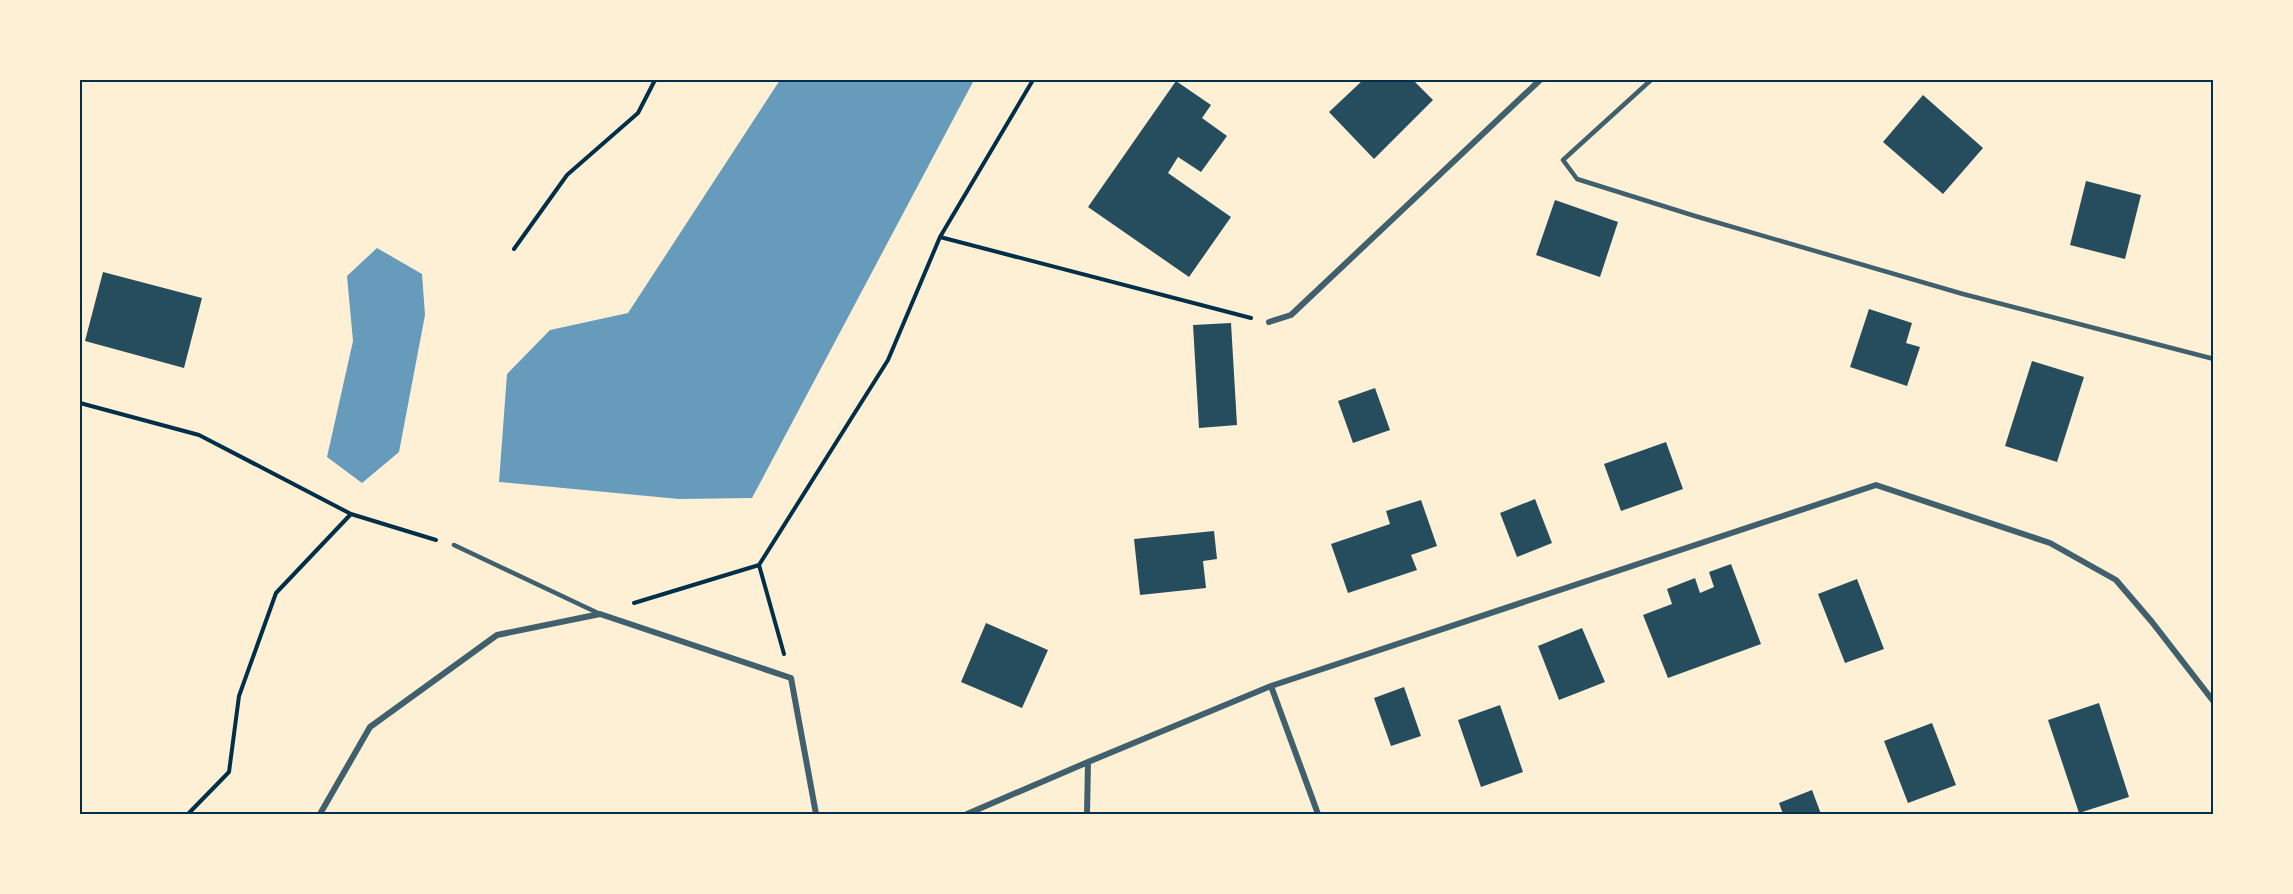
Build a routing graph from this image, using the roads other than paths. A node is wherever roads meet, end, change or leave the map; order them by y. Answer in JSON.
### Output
{"nodes":[{"id":1,"x":1540,"y":80,"type":"edge"},
{"id":2,"x":1651,"y":80,"type":"edge"},
{"id":3,"x":1269,"y":322,"type":"road end"},
{"id":4,"x":2214,"y":359,"type":"edge"},
{"id":5,"x":454,"y":546,"type":"road end"},
{"id":6,"x":600,"y":614,"type":"junction"},
{"id":7,"x":1271,"y":686,"type":"junction"},
{"id":8,"x":2214,"y":702,"type":"edge"},
{"id":9,"x":1088,"y":762,"type":"junction"},
{"id":10,"x":320,"y":814,"type":"edge"},
{"id":11,"x":816,"y":814,"type":"edge"},
{"id":12,"x":967,"y":814,"type":"edge"},
{"id":13,"x":1086,"y":814,"type":"edge"},
{"id":14,"x":1318,"y":814,"type":"edge"}],
"edges":[{"from":1,"to":3,"type":"street"},
{"from":2,"to":4,"type":"lane"},
{"from":5,"to":6,"type":"lane"},
{"from":6,"to":10,"type":"street"},
{"from":6,"to":11,"type":"street"},
{"from":7,"to":8,"type":"street"},
{"from":7,"to":9,"type":"street"},
{"from":7,"to":14,"type":"street"},
{"from":9,"to":12,"type":"street"},
{"from":9,"to":13,"type":"street"}]}
